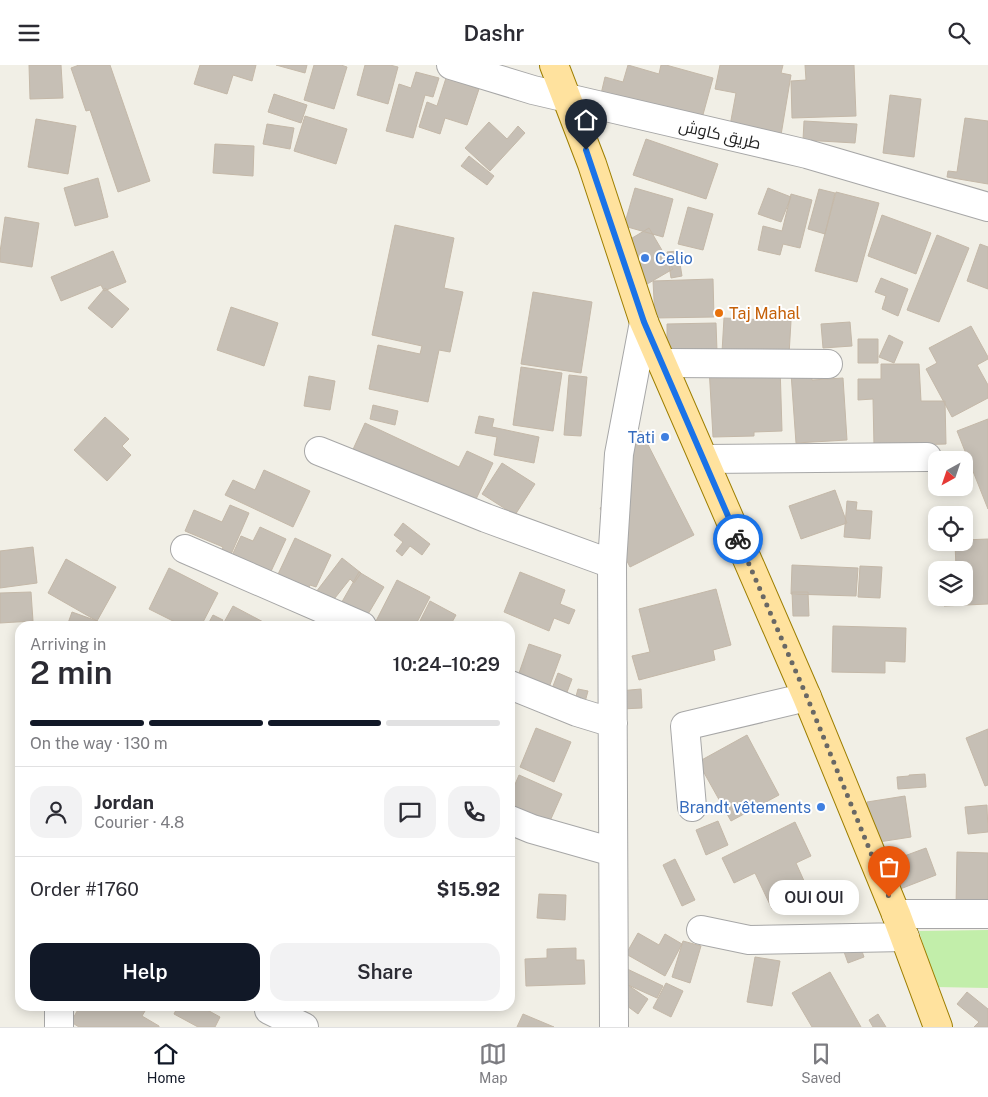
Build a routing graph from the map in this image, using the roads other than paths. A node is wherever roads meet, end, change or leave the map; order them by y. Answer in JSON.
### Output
{"nodes":[{"id":1,"x":451,"y":65,"type":"edge"},
{"id":2,"x":554,"y":65,"type":"edge"},
{"id":3,"x":567,"y":98,"type":"junction"},
{"id":4,"x":988,"y":207,"type":"edge"},
{"id":5,"x":644,"y":322,"type":"junction"},
{"id":6,"x":662,"y":363,"type":"junction"},
{"id":7,"x":828,"y":364,"type":"dead end"},
{"id":8,"x":319,"y":451,"type":"dead end"},
{"id":9,"x":927,"y":457,"type":"dead end"},
{"id":10,"x":704,"y":459,"type":"junction"},
{"id":11,"x":184,"y":549,"type":"dead end"},
{"id":12,"x":612,"y":564,"type":"junction"},
{"id":13,"x":350,"y":621,"type":"edge"},
{"id":14,"x":515,"y":687,"type":"edge"},
{"id":15,"x":807,"y":697,"type":"junction"},
{"id":16,"x":613,"y":723,"type":"junction"},
{"id":17,"x":692,"y":807,"type":"dead end"},
{"id":18,"x":515,"y":822,"type":"edge"},
{"id":19,"x":613,"y":852,"type":"junction"},
{"id":20,"x":988,"y":914,"type":"edge"},
{"id":21,"x":901,"y":925,"type":"junction"},
{"id":22,"x":700,"y":929,"type":"dead end"},
{"id":23,"x":59,"y":1011,"type":"edge"},
{"id":24,"x":271,"y":1011,"type":"edge"},
{"id":25,"x":59,"y":1027,"type":"edge"},
{"id":26,"x":304,"y":1027,"type":"edge"},
{"id":27,"x":614,"y":1027,"type":"edge"},
{"id":28,"x":938,"y":1027,"type":"edge"}],
"edges":[{"from":1,"to":3,"type":"street","name":"طريق كاوش"},
{"from":2,"to":3,"type":"main road"},
{"from":3,"to":4,"type":"street","name":"طريق كاوش"},
{"from":3,"to":5,"type":"main road"},
{"from":5,"to":6,"type":"main road"},
{"from":5,"to":12,"type":"street"},
{"from":6,"to":7,"type":"street"},
{"from":6,"to":10,"type":"main road"},
{"from":8,"to":12,"type":"street"},
{"from":9,"to":10,"type":"street"},
{"from":10,"to":15,"type":"main road"},
{"from":11,"to":13,"type":"street"},
{"from":12,"to":16,"type":"street"},
{"from":14,"to":16,"type":"street"},
{"from":15,"to":17,"type":"street"},
{"from":15,"to":21,"type":"main road"},
{"from":16,"to":19,"type":"street"},
{"from":18,"to":19,"type":"street"},
{"from":19,"to":27,"type":"street"},
{"from":20,"to":21,"type":"street"},
{"from":21,"to":22,"type":"street"},
{"from":21,"to":28,"type":"main road"},
{"from":23,"to":25,"type":"street"},
{"from":24,"to":26,"type":"street"}]}
